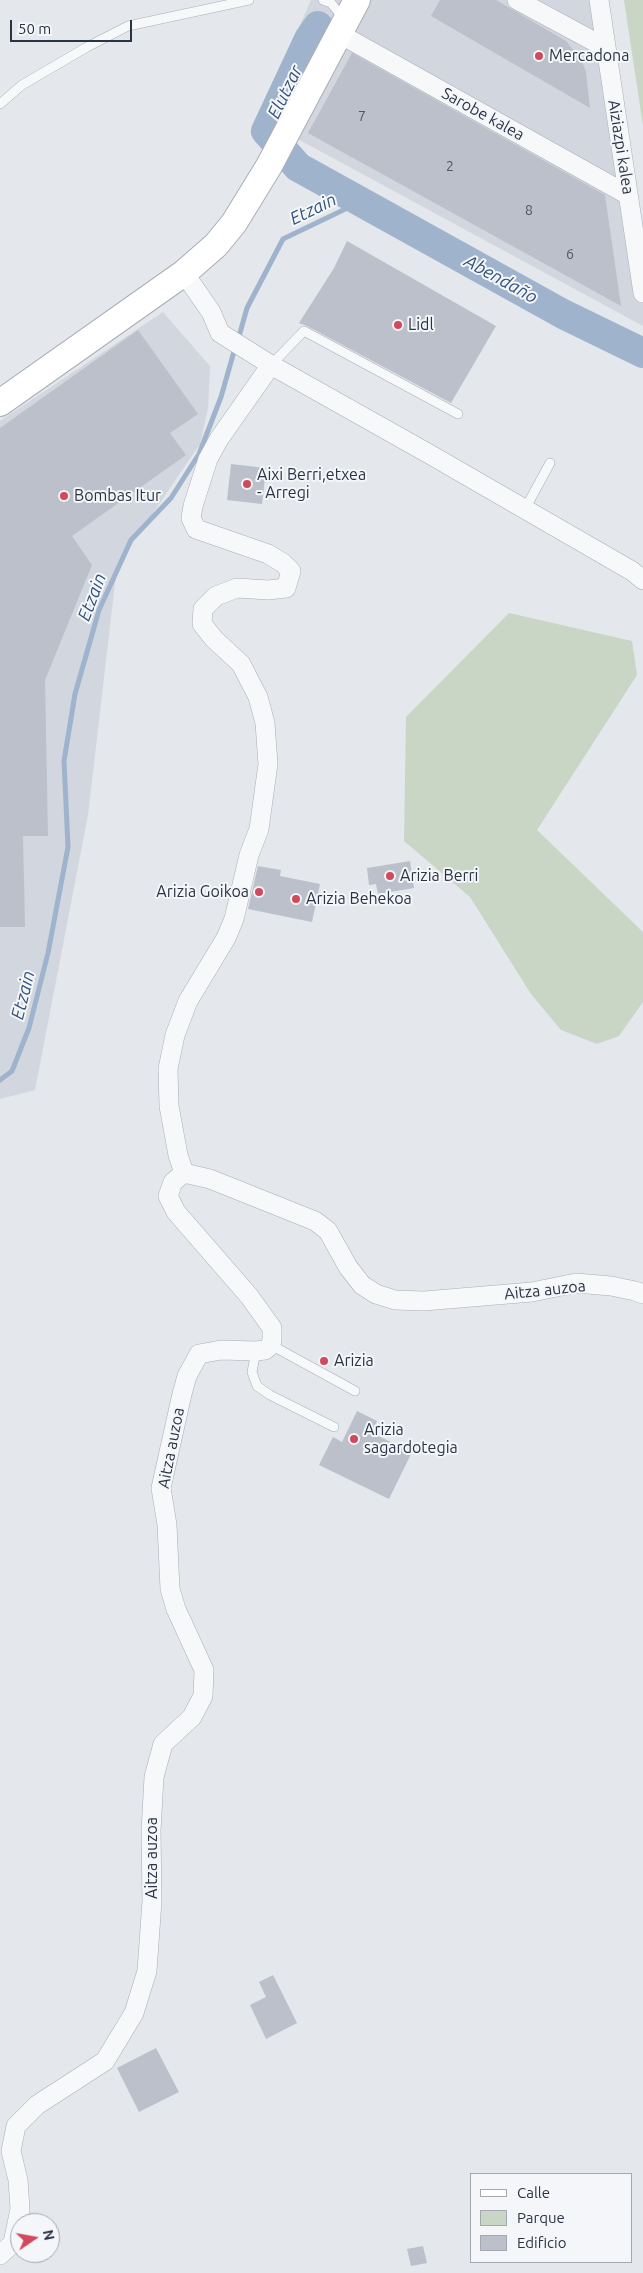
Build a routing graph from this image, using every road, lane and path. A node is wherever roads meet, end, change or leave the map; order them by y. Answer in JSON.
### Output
{"nodes":[{"id":1,"x":249,"y":0,"type":"edge"},
{"id":2,"x":323,"y":0,"type":"edge"},
{"id":3,"x":517,"y":0,"type":"edge"},
{"id":4,"x":598,"y":0,"type":"edge"},
{"id":5,"x":347,"y":18,"type":"edge"},
{"id":6,"x":606,"y":48,"type":"junction"},
{"id":7,"x":0,"y":104,"type":"edge"},
{"id":8,"x":628,"y":195,"type":"junction"},
{"id":9,"x":184,"y":273,"type":"junction"},
{"id":10,"x":643,"y":293,"type":"edge"},
{"id":11,"x":270,"y":365,"type":"junction"},
{"id":12,"x":0,"y":403,"type":"edge"},
{"id":13,"x":458,"y":414,"type":"dead end"},
{"id":14,"x":550,"y":463,"type":"dead end"},
{"id":15,"x":532,"y":514,"type":"junction"},
{"id":16,"x":643,"y":580,"type":"edge"},
{"id":17,"x":184,"y":1173,"type":"junction"},
{"id":18,"x":643,"y":1294,"type":"edge"},
{"id":19,"x":263,"y":1348,"type":"junction"},
{"id":20,"x":355,"y":1391,"type":"dead end"},
{"id":21,"x":334,"y":1427,"type":"dead end"},
{"id":22,"x":0,"y":2256,"type":"edge"}],
"edges":[{"from":1,"to":7,"type":"lane"},
{"from":2,"to":5,"type":"lane"},
{"from":3,"to":6,"type":"street"},
{"from":4,"to":6,"type":"street","name":"Aiziazpi kalea"},
{"from":5,"to":8,"type":"street","name":"Sarobe kalea"},
{"from":5,"to":9,"type":"street"},
{"from":6,"to":8,"type":"street","name":"Aiziazpi kalea"},
{"from":8,"to":10,"type":"street","name":"Aiziazpi kalea"},
{"from":9,"to":11,"type":"street"},
{"from":9,"to":12,"type":"street"},
{"from":11,"to":13,"type":"lane"},
{"from":11,"to":15,"type":"street"},
{"from":11,"to":17,"type":"street"},
{"from":14,"to":15,"type":"lane"},
{"from":15,"to":16,"type":"street"},
{"from":17,"to":18,"type":"street","name":"Aitza auzoa"},
{"from":17,"to":19,"type":"street"},
{"from":19,"to":20,"type":"lane"},
{"from":19,"to":21,"type":"lane"},
{"from":19,"to":22,"type":"street","name":"Aitza auzoa"}]}
